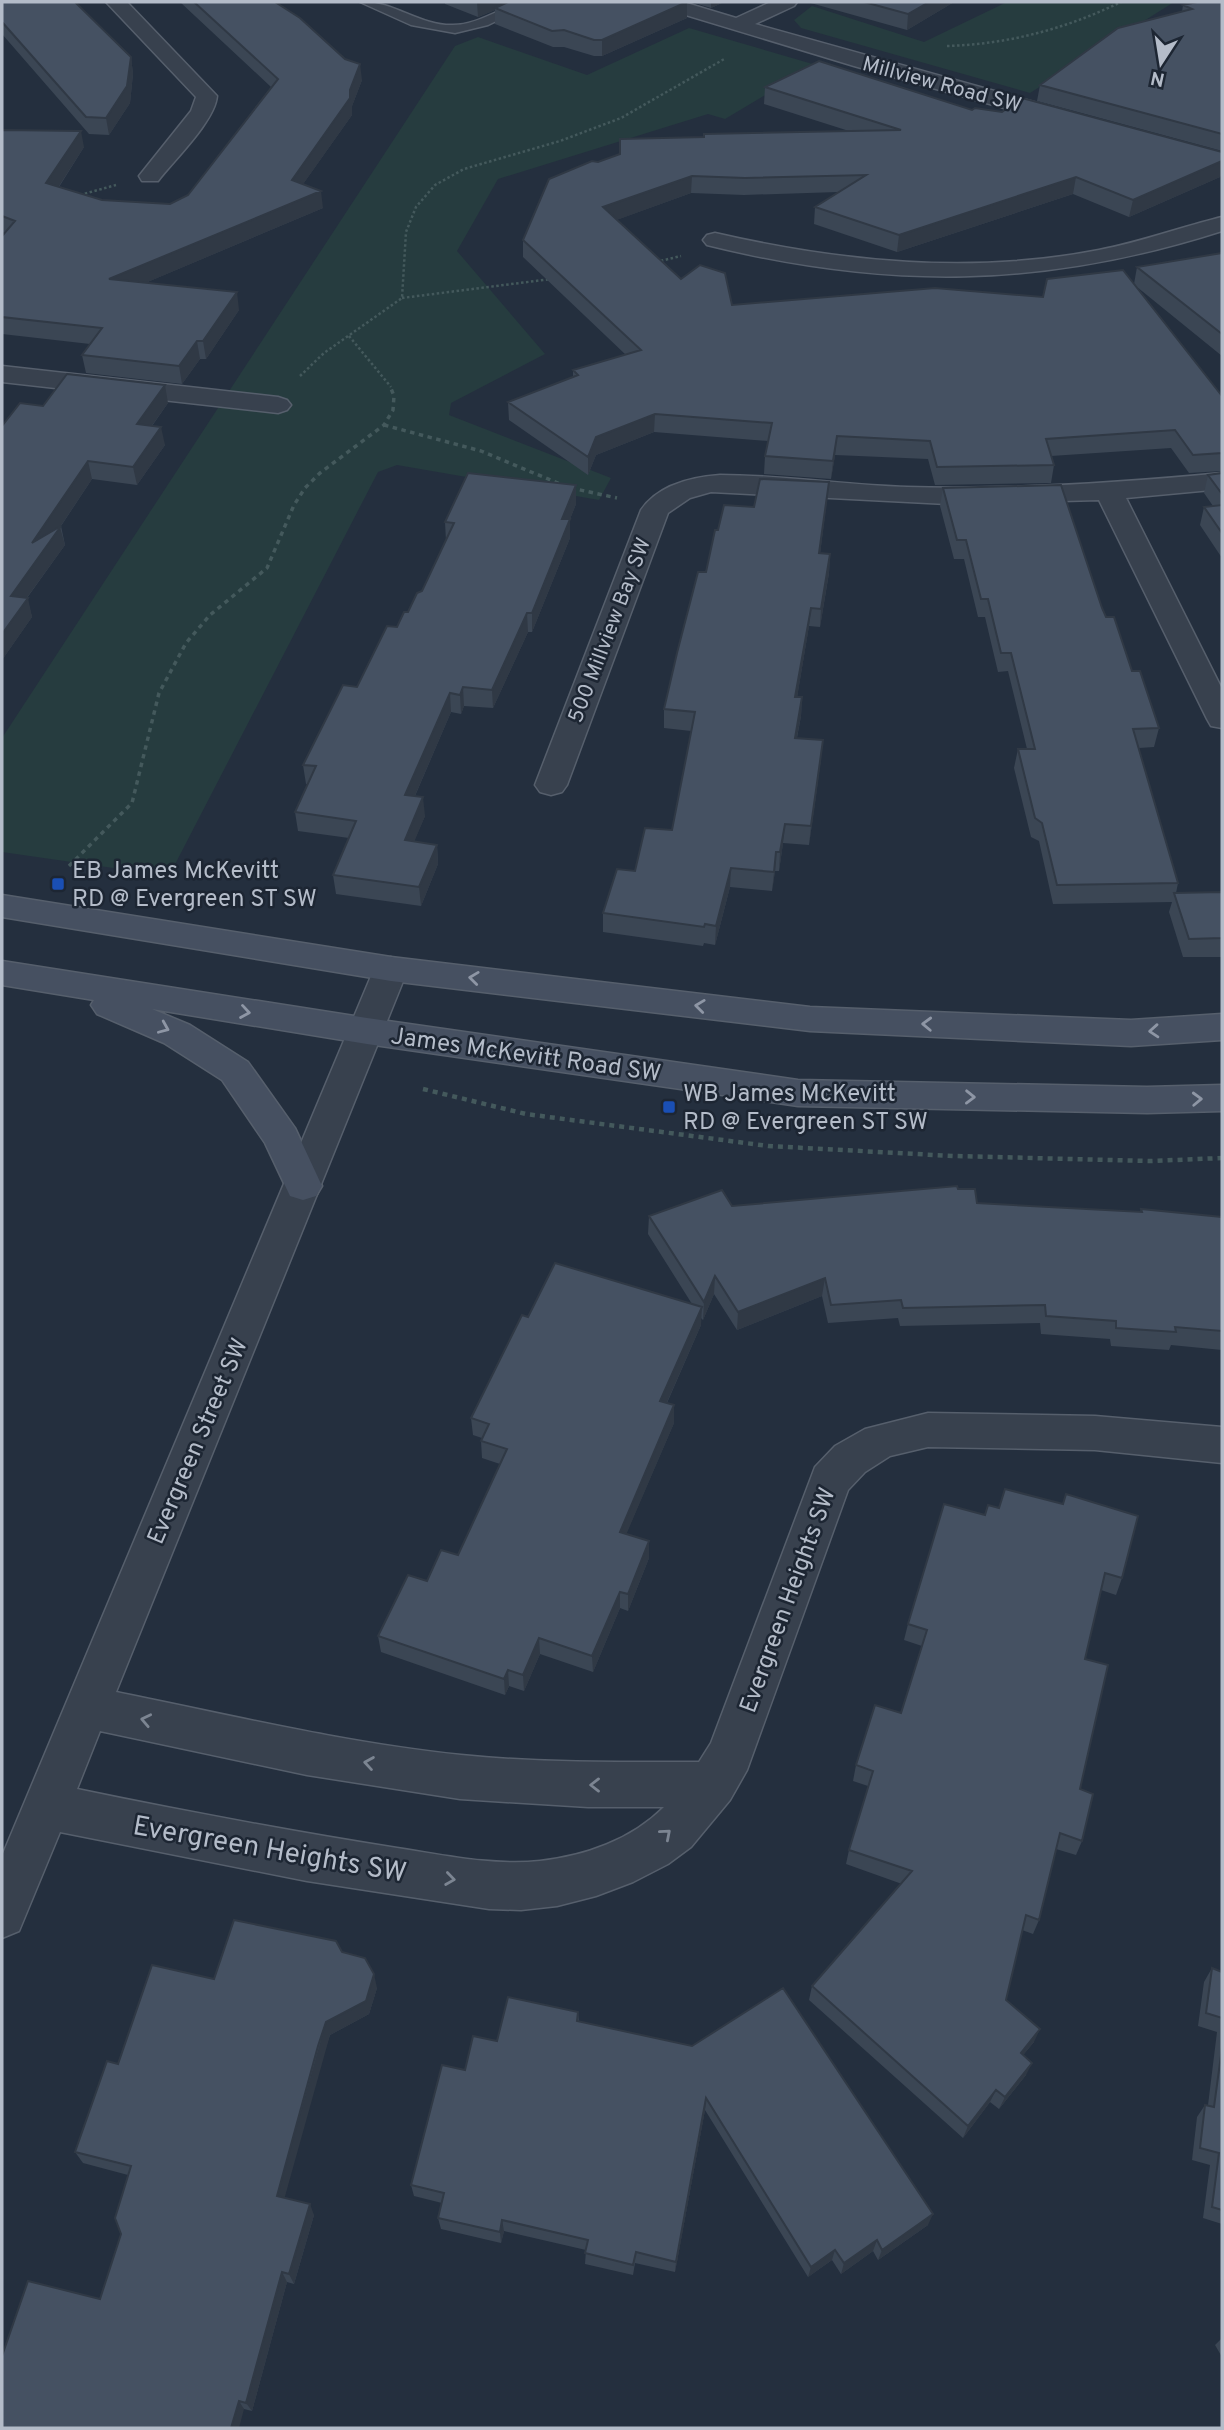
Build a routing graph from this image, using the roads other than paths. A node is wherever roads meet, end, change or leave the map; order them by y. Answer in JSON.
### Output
{"nodes":[{"id":1,"x":116,"y":2,"type":"edge"},
{"id":2,"x":366,"y":2,"type":"edge"},
{"id":3,"x":529,"y":2,"type":"edge"},
{"id":4,"x":663,"y":2,"type":"edge"},
{"id":5,"x":787,"y":2,"type":"edge"},
{"id":6,"x":736,"y":25,"type":"junction"},
{"id":7,"x":1088,"y":125,"type":"edge"},
{"id":8,"x":150,"y":176,"type":"road end"},
{"id":9,"x":1222,"y":224,"type":"edge"},
{"id":10,"x":715,"y":240,"type":"road end"},
{"id":11,"x":2,"y":374,"type":"edge"},
{"id":12,"x":278,"y":405,"type":"road end"},
{"id":13,"x":1222,"y":481,"type":"edge"},
{"id":14,"x":1110,"y":492,"type":"junction"},
{"id":15,"x":1222,"y":719,"type":"edge"},
{"id":16,"x":551,"y":785,"type":"dead end"},
{"id":17,"x":2,"y":906,"type":"edge"},
{"id":18,"x":391,"y":969,"type":"junction"},
{"id":19,"x":2,"y":973,"type":"edge"},
{"id":20,"x":56,"y":982,"type":"junction"},
{"id":21,"x":1222,"y":1027,"type":"edge"},
{"id":22,"x":367,"y":1031,"type":"junction"},
{"id":23,"x":1222,"y":1098,"type":"edge"},
{"id":24,"x":303,"y":1186,"type":"junction"},
{"id":25,"x":1222,"y":1445,"type":"edge"},
{"id":26,"x":86,"y":1707,"type":"junction"},
{"id":27,"x":713,"y":1784,"type":"junction"},
{"id":28,"x":46,"y":1806,"type":"junction"},
{"id":29,"x":2,"y":1914,"type":"edge"}],
"edges":[{"from":1,"to":8,"type":"street"},
{"from":2,"to":3,"type":"lane"},
{"from":4,"to":6,"type":"street","name":"Millview Road SW"},
{"from":5,"to":6,"type":"street"},
{"from":6,"to":7,"type":"street","name":"Millview Road SW"},
{"from":9,"to":10,"type":"street"},
{"from":11,"to":12,"type":"street"},
{"from":13,"to":14,"type":"street"},
{"from":14,"to":15,"type":"street"},
{"from":14,"to":16,"type":"street","name":"500 Millview Bay SW"},
{"from":17,"to":18,"type":"main road"},
{"from":21,"to":18,"type":"main road","one_way":true},
{"from":18,"to":22,"type":"street","name":"Evergreen Street SW"},
{"from":19,"to":20,"type":"main road","name":"James McKevitt Road SW"},
{"from":20,"to":22,"type":"main road","name":"James McKevitt Road SW","one_way":true},
{"from":20,"to":24,"type":"main road","one_way":true},
{"from":22,"to":23,"type":"main road","name":"James McKevitt Road SW","one_way":true},
{"from":22,"to":24,"type":"street","name":"Evergreen Street SW"},
{"from":24,"to":26,"type":"street","name":"Evergreen Street SW"},
{"from":25,"to":27,"type":"street","name":"Evergreen Heights SW"},
{"from":27,"to":26,"type":"street","one_way":true},
{"from":26,"to":28,"type":"street","name":"Evergreen Street SW"},
{"from":28,"to":27,"type":"street","name":"Evergreen Heights SW","one_way":true},
{"from":28,"to":29,"type":"street","name":"Evergreen Street SW"}]}
